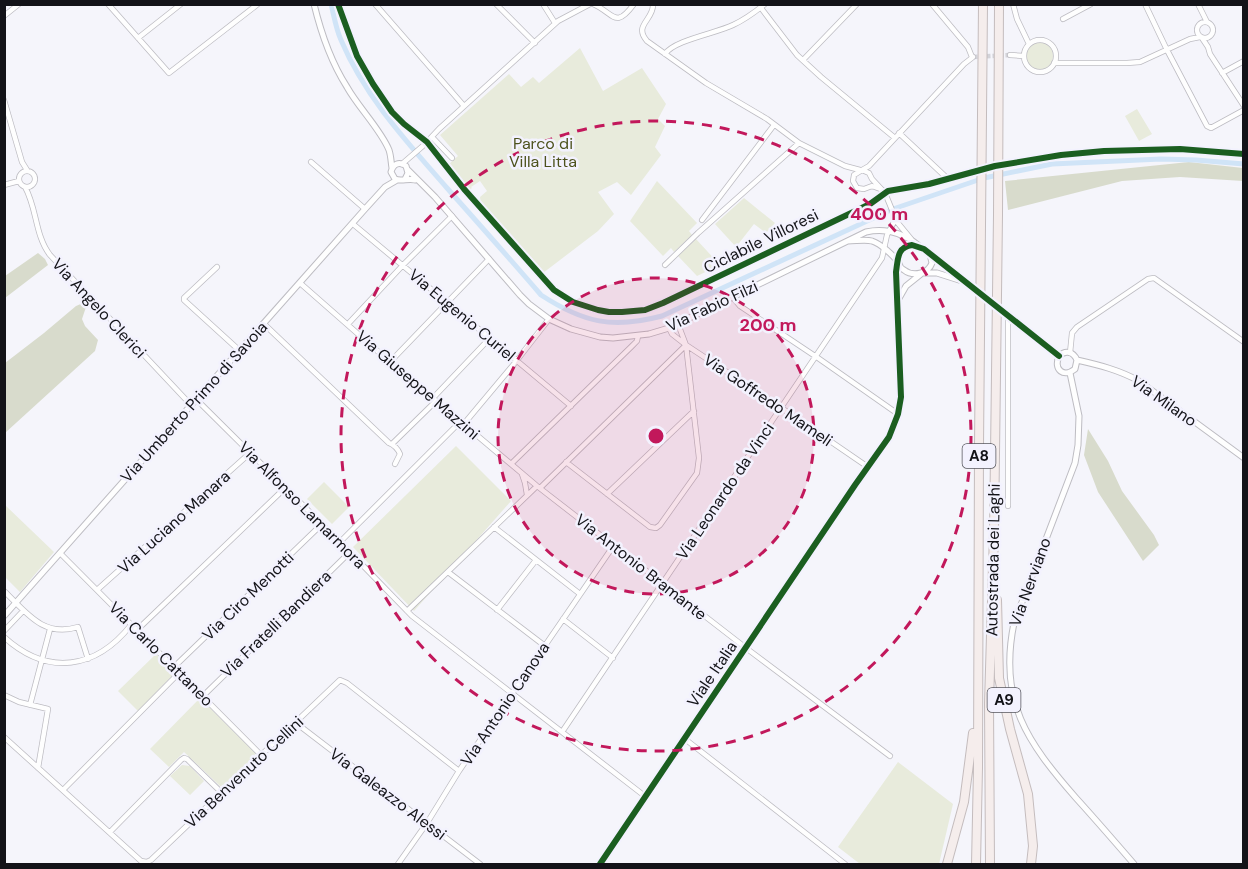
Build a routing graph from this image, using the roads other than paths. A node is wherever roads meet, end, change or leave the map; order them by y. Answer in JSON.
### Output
{"nodes":[{"id":1,"x":19,"y":4,"type":"edge"},
{"id":2,"x":108,"y":4,"type":"edge"},
{"id":3,"x":181,"y":4,"type":"edge"},
{"id":4,"x":258,"y":4,"type":"edge"},
{"id":5,"x":314,"y":4,"type":"edge"},
{"id":6,"x":375,"y":4,"type":"edge"},
{"id":7,"x":496,"y":4,"type":"edge"},
{"id":8,"x":543,"y":4,"type":"edge"},
{"id":9,"x":592,"y":4,"type":"edge"},
{"id":10,"x":634,"y":4,"type":"edge"},
{"id":11,"x":857,"y":4,"type":"edge"},
{"id":12,"x":932,"y":4,"type":"edge"},
{"id":13,"x":983,"y":4,"type":"edge"},
{"id":14,"x":999,"y":4,"type":"edge"},
{"id":15,"x":1013,"y":4,"type":"edge"},
{"id":16,"x":1091,"y":4,"type":"edge"},
{"id":17,"x":1145,"y":4,"type":"edge"},
{"id":18,"x":1198,"y":4,"type":"edge"},
{"id":19,"x":653,"y":5,"type":"edge"},
{"id":20,"x":763,"y":6,"type":"edge"},
{"id":21,"x":4,"y":16,"type":"edge"},
{"id":22,"x":1063,"y":19,"type":"dead end"},
{"id":23,"x":555,"y":23,"type":"junction"},
{"id":24,"x":1204,"y":23,"type":"junction"},
{"id":25,"x":1202,"y":36,"type":"junction"},
{"id":26,"x":138,"y":38,"type":"junction"},
{"id":27,"x":535,"y":43,"type":"junction"},
{"id":28,"x":1029,"y":45,"type":"junction"},
{"id":29,"x":1167,"y":50,"type":"junction"},
{"id":30,"x":665,"y":54,"type":"junction"},
{"id":31,"x":1010,"y":55,"type":"tunnel mouth"},
{"id":32,"x":1024,"y":56,"type":"junction"},
{"id":33,"x":803,"y":60,"type":"junction"},
{"id":34,"x":1055,"y":61,"type":"junction"},
{"id":35,"x":1244,"y":61,"type":"edge"},
{"id":36,"x":1222,"y":73,"type":"junction"},
{"id":37,"x":4,"y":100,"type":"edge"},
{"id":38,"x":464,"y":106,"type":"junction"},
{"id":39,"x":1243,"y":109,"type":"edge"},
{"id":40,"x":774,"y":125,"type":"junction"},
{"id":41,"x":899,"y":133,"type":"junction"},
{"id":42,"x":432,"y":137,"type":"junction"},
{"id":43,"x":895,"y":138,"type":"junction"},
{"id":44,"x":799,"y":143,"type":"junction"},
{"id":45,"x":391,"y":157,"type":"junction"},
{"id":46,"x":452,"y":158,"type":"dead end"},
{"id":47,"x":311,"y":162,"type":"dead end"},
{"id":48,"x":402,"y":162,"type":"junction"},
{"id":49,"x":845,"y":166,"type":"junction"},
{"id":50,"x":408,"y":170,"type":"junction"},
{"id":51,"x":861,"y":170,"type":"junction"},
{"id":52,"x":24,"y":171,"type":"junction"},
{"id":53,"x":392,"y":171,"type":"junction"},
{"id":54,"x":405,"y":178,"type":"junction"},
{"id":55,"x":853,"y":178,"type":"junction"},
{"id":56,"x":872,"y":179,"type":"junction"},
{"id":57,"x":948,"y":179,"type":"dead end"},
{"id":58,"x":397,"y":180,"type":"junction"},
{"id":59,"x":417,"y":180,"type":"junction"},
{"id":60,"x":19,"y":181,"type":"junction"},
{"id":61,"x":4,"y":185,"type":"edge"},
{"id":62,"x":31,"y":186,"type":"junction"},
{"id":63,"x":25,"y":187,"type":"junction"},
{"id":64,"x":385,"y":187,"type":"junction"},
{"id":65,"x":869,"y":187,"type":"junction"},
{"id":66,"x":884,"y":193,"type":"junction"},
{"id":67,"x":30,"y":196,"type":"junction"},
{"id":68,"x":365,"y":209,"type":"junction"},
{"id":69,"x":452,"y":216,"type":"junction"},
{"id":70,"x":702,"y":220,"type":"dead end"},
{"id":71,"x":895,"y":220,"type":"junction"},
{"id":72,"x":353,"y":224,"type":"junction"},
{"id":73,"x":889,"y":231,"type":"junction"},
{"id":74,"x":911,"y":239,"type":"junction"},
{"id":75,"x":846,"y":242,"type":"junction"},
{"id":76,"x":919,"y":246,"type":"junction"},
{"id":77,"x":884,"y":249,"type":"junction"},
{"id":78,"x":929,"y":253,"type":"junction"},
{"id":79,"x":489,"y":259,"type":"junction"},
{"id":80,"x":898,"y":262,"type":"junction"},
{"id":81,"x":665,"y":265,"type":"dead end"},
{"id":82,"x":402,"y":266,"type":"junction"},
{"id":83,"x":217,"y":267,"type":"dead end"},
{"id":84,"x":923,"y":273,"type":"junction"},
{"id":85,"x":963,"y":281,"type":"junction"},
{"id":86,"x":300,"y":283,"type":"junction"},
{"id":87,"x":972,"y":288,"type":"tunnel mouth"},
{"id":88,"x":734,"y":297,"type":"junction"},
{"id":89,"x":898,"y":302,"type":"junction"},
{"id":90,"x":446,"y":303,"type":"junction"},
{"id":91,"x":1008,"y":316,"type":"joint"},
{"id":92,"x":549,"y":319,"type":"junction"},
{"id":93,"x":264,"y":324,"type":"junction"},
{"id":94,"x":348,"y":324,"type":"junction"},
{"id":95,"x":678,"y":324,"type":"junction"},
{"id":96,"x":669,"y":328,"type":"junction"},
{"id":97,"x":638,"y":336,"type":"junction"},
{"id":98,"x":489,"y":339,"type":"junction"},
{"id":99,"x":1244,"y":342,"type":"edge"},
{"id":100,"x":686,"y":345,"type":"junction"},
{"id":101,"x":240,"y":351,"type":"junction"},
{"id":102,"x":1070,"y":353,"type":"junction"},
{"id":103,"x":816,"y":356,"type":"junction"},
{"id":104,"x":1059,"y":356,"type":"junction"},
{"id":105,"x":1077,"y":360,"type":"junction"},
{"id":106,"x":517,"y":361,"type":"junction"},
{"id":107,"x":390,"y":362,"type":"junction"},
{"id":108,"x":1070,"y":372,"type":"junction"},
{"id":109,"x":196,"y":399,"type":"junction"},
{"id":110,"x":435,"y":400,"type":"junction"},
{"id":111,"x":191,"y":405,"type":"junction"},
{"id":112,"x":571,"y":406,"type":"junction"},
{"id":113,"x":781,"y":408,"type":"junction"},
{"id":114,"x":694,"y":411,"type":"junction"},
{"id":115,"x":898,"y":414,"type":"junction"},
{"id":116,"x":462,"y":423,"type":"junction"},
{"id":117,"x":392,"y":444,"type":"junction"},
{"id":118,"x":250,"y":453,"type":"junction"},
{"id":119,"x":1244,"y":458,"type":"edge"},
{"id":120,"x":566,"y":462,"type":"junction"},
{"id":121,"x":395,"y":464,"type":"dead end"},
{"id":122,"x":511,"y":464,"type":"junction"},
{"id":123,"x":866,"y":470,"type":"junction"},
{"id":124,"x":522,"y":473,"type":"junction"},
{"id":125,"x":538,"y":487,"type":"junction"},
{"id":126,"x":285,"y":488,"type":"junction"},
{"id":127,"x":607,"y":494,"type":"junction"},
{"id":128,"x":526,"y":495,"type":"junction"},
{"id":129,"x":1008,"y":506,"type":"dead end"},
{"id":130,"x":322,"y":524,"type":"junction"},
{"id":131,"x":494,"y":527,"type":"junction"},
{"id":132,"x":994,"y":533,"type":"junction"},
{"id":133,"x":340,"y":542,"type":"junction"},
{"id":134,"x":614,"y":545,"type":"junction"},
{"id":135,"x":350,"y":552,"type":"junction"},
{"id":136,"x":60,"y":553,"type":"junction"},
{"id":137,"x":536,"y":560,"type":"junction"},
{"id":138,"x":448,"y":572,"type":"junction"},
{"id":139,"x":662,"y":583,"type":"junction"},
{"id":140,"x":97,"y":590,"type":"junction"},
{"id":141,"x":4,"y":591,"type":"edge"},
{"id":142,"x":580,"y":594,"type":"junction"},
{"id":143,"x":16,"y":603,"type":"junction"},
{"id":144,"x":23,"y":610,"type":"junction"},
{"id":145,"x":497,"y":610,"type":"junction"},
{"id":146,"x":407,"y":611,"type":"junction"},
{"id":147,"x":4,"y":616,"type":"edge"},
{"id":148,"x":563,"y":619,"type":"junction"},
{"id":149,"x":131,"y":625,"type":"junction"},
{"id":150,"x":50,"y":629,"type":"junction"},
{"id":151,"x":137,"y":630,"type":"junction"},
{"id":152,"x":4,"y":631,"type":"edge"},
{"id":153,"x":4,"y":637,"type":"edge"},
{"id":154,"x":544,"y":646,"type":"junction"},
{"id":155,"x":746,"y":648,"type":"junction"},
{"id":156,"x":613,"y":657,"type":"junction"},
{"id":157,"x":88,"y":658,"type":"junction"},
{"id":158,"x":42,"y":661,"type":"junction"},
{"id":159,"x":174,"y":667,"type":"junction"},
{"id":160,"x":179,"y":673,"type":"junction"},
{"id":161,"x":512,"y":693,"type":"junction"},
{"id":162,"x":4,"y":695,"type":"edge"},
{"id":163,"x":203,"y":696,"type":"junction"},
{"id":164,"x":978,"y":700,"type":"junction"},
{"id":165,"x":30,"y":705,"type":"junction"},
{"id":166,"x":296,"y":723,"type":"junction"},
{"id":167,"x":562,"y":732,"type":"junction"},
{"id":168,"x":4,"y":737,"type":"edge"},
{"id":169,"x":684,"y":739,"type":"junction"},
{"id":170,"x":261,"y":755,"type":"junction"},
{"id":171,"x":890,"y":756,"type":"dead end"},
{"id":172,"x":38,"y":768,"type":"junction"},
{"id":173,"x":459,"y":771,"type":"junction"},
{"id":174,"x":63,"y":790,"type":"junction"},
{"id":175,"x":222,"y":793,"type":"junction"},
{"id":176,"x":646,"y":797,"type":"junction"},
{"id":177,"x":427,"y":823,"type":"junction"},
{"id":178,"x":110,"y":832,"type":"junction"},
{"id":179,"x":398,"y":864,"type":"edge"},
{"id":180,"x":480,"y":864,"type":"edge"},
{"id":181,"x":600,"y":864,"type":"edge"},
{"id":182,"x":845,"y":864,"type":"edge"},
{"id":183,"x":947,"y":864,"type":"edge"},
{"id":184,"x":976,"y":864,"type":"edge"},
{"id":185,"x":990,"y":864,"type":"edge"},
{"id":186,"x":1030,"y":864,"type":"edge"},
{"id":187,"x":1134,"y":864,"type":"edge"}],
"edges":[{"from":1,"to":21,"type":"street"},
{"from":2,"to":26,"type":"street"},
{"from":3,"to":26,"type":"street"},
{"from":4,"to":26,"type":"street"},
{"from":5,"to":45,"type":"street"},
{"from":6,"to":38,"type":"street"},
{"from":7,"to":27,"type":"street"},
{"from":8,"to":23,"type":"street"},
{"from":9,"to":10,"type":"street"},
{"from":9,"to":23,"type":"street"},
{"from":11,"to":33,"type":"street"},
{"from":12,"to":41,"type":"street"},
{"from":13,"to":164,"type":"highway","name":"Autostrada dei Laghi","number":"A8"},
{"from":14,"to":132,"type":"highway","name":"Autostrada dei Laghi","number":"A8"},
{"from":15,"to":28,"type":"street"},
{"from":16,"to":22,"type":"street"},
{"from":17,"to":29,"type":"street"},
{"from":18,"to":24,"type":"street"},
{"from":19,"to":30,"type":"street"},
{"from":20,"to":30,"type":"street"},
{"from":20,"to":33,"type":"street"},
{"from":23,"to":27,"type":"street"},
{"from":24,"to":25,"type":"street"},
{"from":24,"to":25,"type":"street"},
{"from":25,"to":29,"type":"street"},
{"from":25,"to":36,"type":"street"},
{"from":27,"to":38,"type":"street"},
{"from":28,"to":32,"type":"street"},
{"from":28,"to":34,"type":"street"},
{"from":29,"to":34,"type":"street"},
{"from":29,"to":39,"type":"street"},
{"from":30,"to":40,"type":"street"},
{"from":31,"to":32,"type":"street"},
{"from":32,"to":34,"type":"street"},
{"from":33,"to":43,"type":"street"},
{"from":35,"to":36,"type":"street"},
{"from":36,"to":39,"type":"street"},
{"from":37,"to":52,"type":"street"},
{"from":38,"to":42,"type":"street"},
{"from":40,"to":44,"type":"street"},
{"from":40,"to":70,"type":"street"},
{"from":41,"to":43,"type":"street"},
{"from":41,"to":57,"type":"street"},
{"from":42,"to":46,"type":"street"},
{"from":42,"to":48,"type":"street"},
{"from":43,"to":51,"type":"street"},
{"from":44,"to":49,"type":"street"},
{"from":44,"to":81,"type":"street"},
{"from":45,"to":48,"type":"street"},
{"from":45,"to":53,"type":"street"},
{"from":47,"to":68,"type":"street"},
{"from":48,"to":50,"type":"street"},
{"from":48,"to":53,"type":"street"},
{"from":49,"to":51,"type":"street"},
{"from":49,"to":55,"type":"street"},
{"from":50,"to":54,"type":"street"},
{"from":50,"to":59,"type":"street","name":"Via Fabio Filzi"},
{"from":51,"to":55,"type":"street"},
{"from":51,"to":56,"type":"street"},
{"from":52,"to":60,"type":"street"},
{"from":52,"to":62,"type":"street"},
{"from":53,"to":58,"type":"street"},
{"from":53,"to":64,"type":"street","name":"Via Umberto Primo di Savoia"},
{"from":54,"to":58,"type":"street"},
{"from":54,"to":59,"type":"street"},
{"from":55,"to":65,"type":"street"},
{"from":56,"to":65,"type":"street"},
{"from":56,"to":66,"type":"street"},
{"from":58,"to":64,"type":"street","name":"Via Umberto Primo di Savoia"},
{"from":59,"to":69,"type":"street","name":"Via Fabio Filzi"},
{"from":60,"to":61,"type":"street"},
{"from":60,"to":63,"type":"street"},
{"from":62,"to":63,"type":"street"},
{"from":62,"to":67,"type":"street","name":"Via Angelo Clerici"},
{"from":63,"to":67,"type":"street","name":"Via Angelo Clerici"},
{"from":64,"to":68,"type":"street","name":"Via Umberto Primo di Savoia"},
{"from":65,"to":66,"type":"street"},
{"from":66,"to":71,"type":"street"},
{"from":67,"to":111,"type":"street","name":"Via Angelo Clerici"},
{"from":68,"to":72,"type":"street","name":"Via Umberto Primo di Savoia"},
{"from":69,"to":79,"type":"street","name":"Via Fabio Filzi"},
{"from":69,"to":82,"type":"street"},
{"from":71,"to":73,"type":"street","name":"Via Leonardo da Vinci"},
{"from":71,"to":74,"type":"street"},
{"from":72,"to":82,"type":"street","name":"Via Eugenio Curiel"},
{"from":72,"to":86,"type":"street","name":"Via Umberto Primo di Savoia"},
{"from":73,"to":74,"type":"street","name":"Via Fabio Filzi"},
{"from":73,"to":75,"type":"street","name":"Via Fabio Filzi"},
{"from":73,"to":77,"type":"street","name":"Via Leonardo da Vinci"},
{"from":74,"to":76,"type":"street","name":"Via Fabio Filzi"},
{"from":75,"to":77,"type":"street","name":"Via Fabio Filzi"},
{"from":75,"to":88,"type":"street","name":"Via Fabio Filzi"},
{"from":76,"to":78,"type":"street"},
{"from":76,"to":80,"type":"street"},
{"from":77,"to":80,"type":"street"},
{"from":77,"to":103,"type":"street","name":"Via Leonardo da Vinci"},
{"from":78,"to":84,"type":"street"},
{"from":78,"to":85,"type":"street"},
{"from":79,"to":90,"type":"street"},
{"from":79,"to":92,"type":"street","name":"Via Fabio Filzi"},
{"from":80,"to":84,"type":"street"},
{"from":80,"to":89,"type":"street","name":"Viale Italia"},
{"from":82,"to":90,"type":"street","name":"Via Eugenio Curiel"},
{"from":82,"to":94,"type":"street"},
{"from":83,"to":101,"type":"street"},
{"from":84,"to":85,"type":"street"},
{"from":84,"to":89,"type":"street"},
{"from":85,"to":87,"type":"street"},
{"from":86,"to":93,"type":"street","name":"Via Umberto Primo di Savoia"},
{"from":86,"to":94,"type":"street","name":"Via Giuseppe Mazzini"},
{"from":88,"to":95,"type":"street","name":"Via Fabio Filzi"},
{"from":88,"to":103,"type":"street"},
{"from":89,"to":115,"type":"street","name":"Viale Italia"},
{"from":90,"to":98,"type":"street","name":"Via Eugenio Curiel"},
{"from":90,"to":107,"type":"street"},
{"from":91,"to":104,"type":"street"},
{"from":91,"to":129,"type":"street"},
{"from":92,"to":97,"type":"street","name":"Via Fabio Filzi"},
{"from":92,"to":106,"type":"street"},
{"from":93,"to":101,"type":"street","name":"Via Umberto Primo di Savoia"},
{"from":93,"to":117,"type":"street"},
{"from":94,"to":107,"type":"street","name":"Via Giuseppe Mazzini"},
{"from":95,"to":96,"type":"street","name":"Via Fabio Filzi"},
{"from":95,"to":100,"type":"street","name":"Via Goffredo Mameli"},
{"from":96,"to":97,"type":"street","name":"Via Fabio Filzi"},
{"from":96,"to":100,"type":"street"},
{"from":97,"to":112,"type":"street"},
{"from":98,"to":106,"type":"street","name":"Via Eugenio Curiel"},
{"from":98,"to":110,"type":"street"},
{"from":99,"to":102,"type":"street"},
{"from":100,"to":113,"type":"street","name":"Via Goffredo Mameli"},
{"from":100,"to":114,"type":"street"},
{"from":100,"to":120,"type":"street"},
{"from":101,"to":109,"type":"street","name":"Via Umberto Primo di Savoia"},
{"from":102,"to":104,"type":"street"},
{"from":102,"to":105,"type":"street"},
{"from":103,"to":113,"type":"street","name":"Via Leonardo da Vinci"},
{"from":103,"to":115,"type":"street"},
{"from":104,"to":108,"type":"street"},
{"from":105,"to":108,"type":"street"},
{"from":105,"to":119,"type":"street","name":"Via Milano"},
{"from":106,"to":112,"type":"street","name":"Via Eugenio Curiel"},
{"from":106,"to":116,"type":"street"},
{"from":107,"to":110,"type":"street","name":"Via Giuseppe Mazzini"},
{"from":108,"to":187,"type":"street","name":"Via Nerviano"},
{"from":109,"to":111,"type":"street","name":"Via Umberto Primo di Savoia"},
{"from":109,"to":118,"type":"street","name":"Via Alfonso Lamarmora"},
{"from":110,"to":116,"type":"street","name":"Via Giuseppe Mazzini"},
{"from":110,"to":117,"type":"street"},
{"from":111,"to":136,"type":"street","name":"Via Umberto Primo di Savoia"},
{"from":112,"to":122,"type":"street"},
{"from":113,"to":123,"type":"street","name":"Via Goffredo Mameli"},
{"from":113,"to":139,"type":"street","name":"Via Leonardo da Vinci"},
{"from":114,"to":127,"type":"street"},
{"from":114,"to":127,"type":"street"},
{"from":115,"to":123,"type":"street","name":"Viale Italia"},
{"from":116,"to":122,"type":"street","name":"Via Giuseppe Mazzini"},
{"from":116,"to":133,"type":"street"},
{"from":117,"to":121,"type":"street"},
{"from":118,"to":126,"type":"street","name":"Via Alfonso Lamarmora"},
{"from":118,"to":140,"type":"street","name":"Via Luciano Manara"},
{"from":120,"to":125,"type":"street"},
{"from":120,"to":127,"type":"street"},
{"from":122,"to":124,"type":"street","name":"Via Giuseppe Mazzini"},
{"from":123,"to":155,"type":"street","name":"Viale Italia"},
{"from":124,"to":125,"type":"street","name":"Via Giuseppe Mazzini"},
{"from":124,"to":128,"type":"street"},
{"from":125,"to":128,"type":"street"},
{"from":125,"to":134,"type":"street","name":"Via Antonio Bramante"},
{"from":126,"to":130,"type":"street","name":"Via Alfonso Lamarmora"},
{"from":126,"to":151,"type":"street"},
{"from":128,"to":131,"type":"street"},
{"from":130,"to":133,"type":"street","name":"Via Alfonso Lamarmora"},
{"from":130,"to":159,"type":"street","name":"Via Ciro Menotti"},
{"from":131,"to":137,"type":"street"},
{"from":131,"to":138,"type":"street"},
{"from":132,"to":185,"type":"highway","name":"Autostrada dei Laghi","number":"A8"},
{"from":132,"to":186,"type":"highway","number":"A9"},
{"from":133,"to":135,"type":"street","name":"Via Alfonso Lamarmora"},
{"from":134,"to":139,"type":"street","name":"Via Antonio Bramante"},
{"from":134,"to":142,"type":"street","name":"Via Antonio Canova"},
{"from":135,"to":146,"type":"street","name":"Via Alfonso Lamarmora"},
{"from":135,"to":163,"type":"street","name":"Via Fratelli Bandiera"},
{"from":136,"to":140,"type":"street","name":"Via Carlo Cattaneo"},
{"from":136,"to":143,"type":"street","name":"Via Umberto Primo di Savoia"},
{"from":137,"to":142,"type":"street"},
{"from":137,"to":145,"type":"street"},
{"from":138,"to":145,"type":"street"},
{"from":138,"to":146,"type":"street"},
{"from":139,"to":155,"type":"street","name":"Via Antonio Bramante"},
{"from":139,"to":156,"type":"street","name":"Via Leonardo da Vinci"},
{"from":140,"to":149,"type":"street","name":"Via Carlo Cattaneo"},
{"from":141,"to":143,"type":"street"},
{"from":142,"to":148,"type":"street","name":"Via Antonio Canova"},
{"from":143,"to":144,"type":"street"},
{"from":143,"to":147,"type":"street","name":"Via Umberto Primo di Savoia"},
{"from":144,"to":150,"type":"street"},
{"from":144,"to":152,"type":"street"},
{"from":145,"to":154,"type":"street"},
{"from":146,"to":161,"type":"street","name":"Via Alfonso Lamarmora"},
{"from":148,"to":154,"type":"street","name":"Via Antonio Canova"},
{"from":148,"to":156,"type":"street"},
{"from":149,"to":151,"type":"street","name":"Via Carlo Cattaneo"},
{"from":149,"to":157,"type":"street"},
{"from":150,"to":157,"type":"street"},
{"from":150,"to":158,"type":"street"},
{"from":151,"to":159,"type":"street","name":"Via Carlo Cattaneo"},
{"from":153,"to":158,"type":"street"},
{"from":154,"to":161,"type":"street","name":"Via Antonio Canova"},
{"from":155,"to":169,"type":"street","name":"Viale Italia"},
{"from":155,"to":171,"type":"street","name":"Via Antonio Bramante"},
{"from":156,"to":167,"type":"street","name":"Via Leonardo da Vinci"},
{"from":157,"to":158,"type":"street"},
{"from":158,"to":165,"type":"street"},
{"from":159,"to":160,"type":"street","name":"Via Carlo Cattaneo"},
{"from":160,"to":163,"type":"street","name":"Via Carlo Cattaneo"},
{"from":160,"to":174,"type":"street"},
{"from":161,"to":167,"type":"street","name":"Via Alfonso Lamarmora"},
{"from":161,"to":173,"type":"street","name":"Via Antonio Canova"},
{"from":162,"to":165,"type":"street"},
{"from":163,"to":170,"type":"street","name":"Via Carlo Cattaneo"},
{"from":164,"to":183,"type":"highway","number":"A9"},
{"from":164,"to":184,"type":"highway","name":"Autostrada dei Laghi","number":"A8"},
{"from":165,"to":172,"type":"street"},
{"from":166,"to":170,"type":"street","name":"Via Benvenuto Cellini"},
{"from":166,"to":173,"type":"street","name":"Via Benvenuto Cellini"},
{"from":166,"to":177,"type":"street","name":"Via Galeazzo Alessi"},
{"from":167,"to":176,"type":"street","name":"Via Alfonso Lamarmora"},
{"from":168,"to":172,"type":"street"},
{"from":169,"to":176,"type":"street","name":"Viale Italia"},
{"from":169,"to":182,"type":"street"},
{"from":170,"to":175,"type":"street","name":"Via Benvenuto Cellini"},
{"from":172,"to":174,"type":"street"},
{"from":173,"to":177,"type":"street","name":"Via Antonio Canova"},
{"from":174,"to":178,"type":"street"},
{"from":175,"to":178,"type":"street","name":"Via Benvenuto Cellini"},
{"from":175,"to":178,"type":"street"},
{"from":176,"to":181,"type":"street","name":"Viale Italia"},
{"from":177,"to":179,"type":"street","name":"Via Antonio Canova"},
{"from":177,"to":180,"type":"street","name":"Via Galeazzo Alessi"}]}
